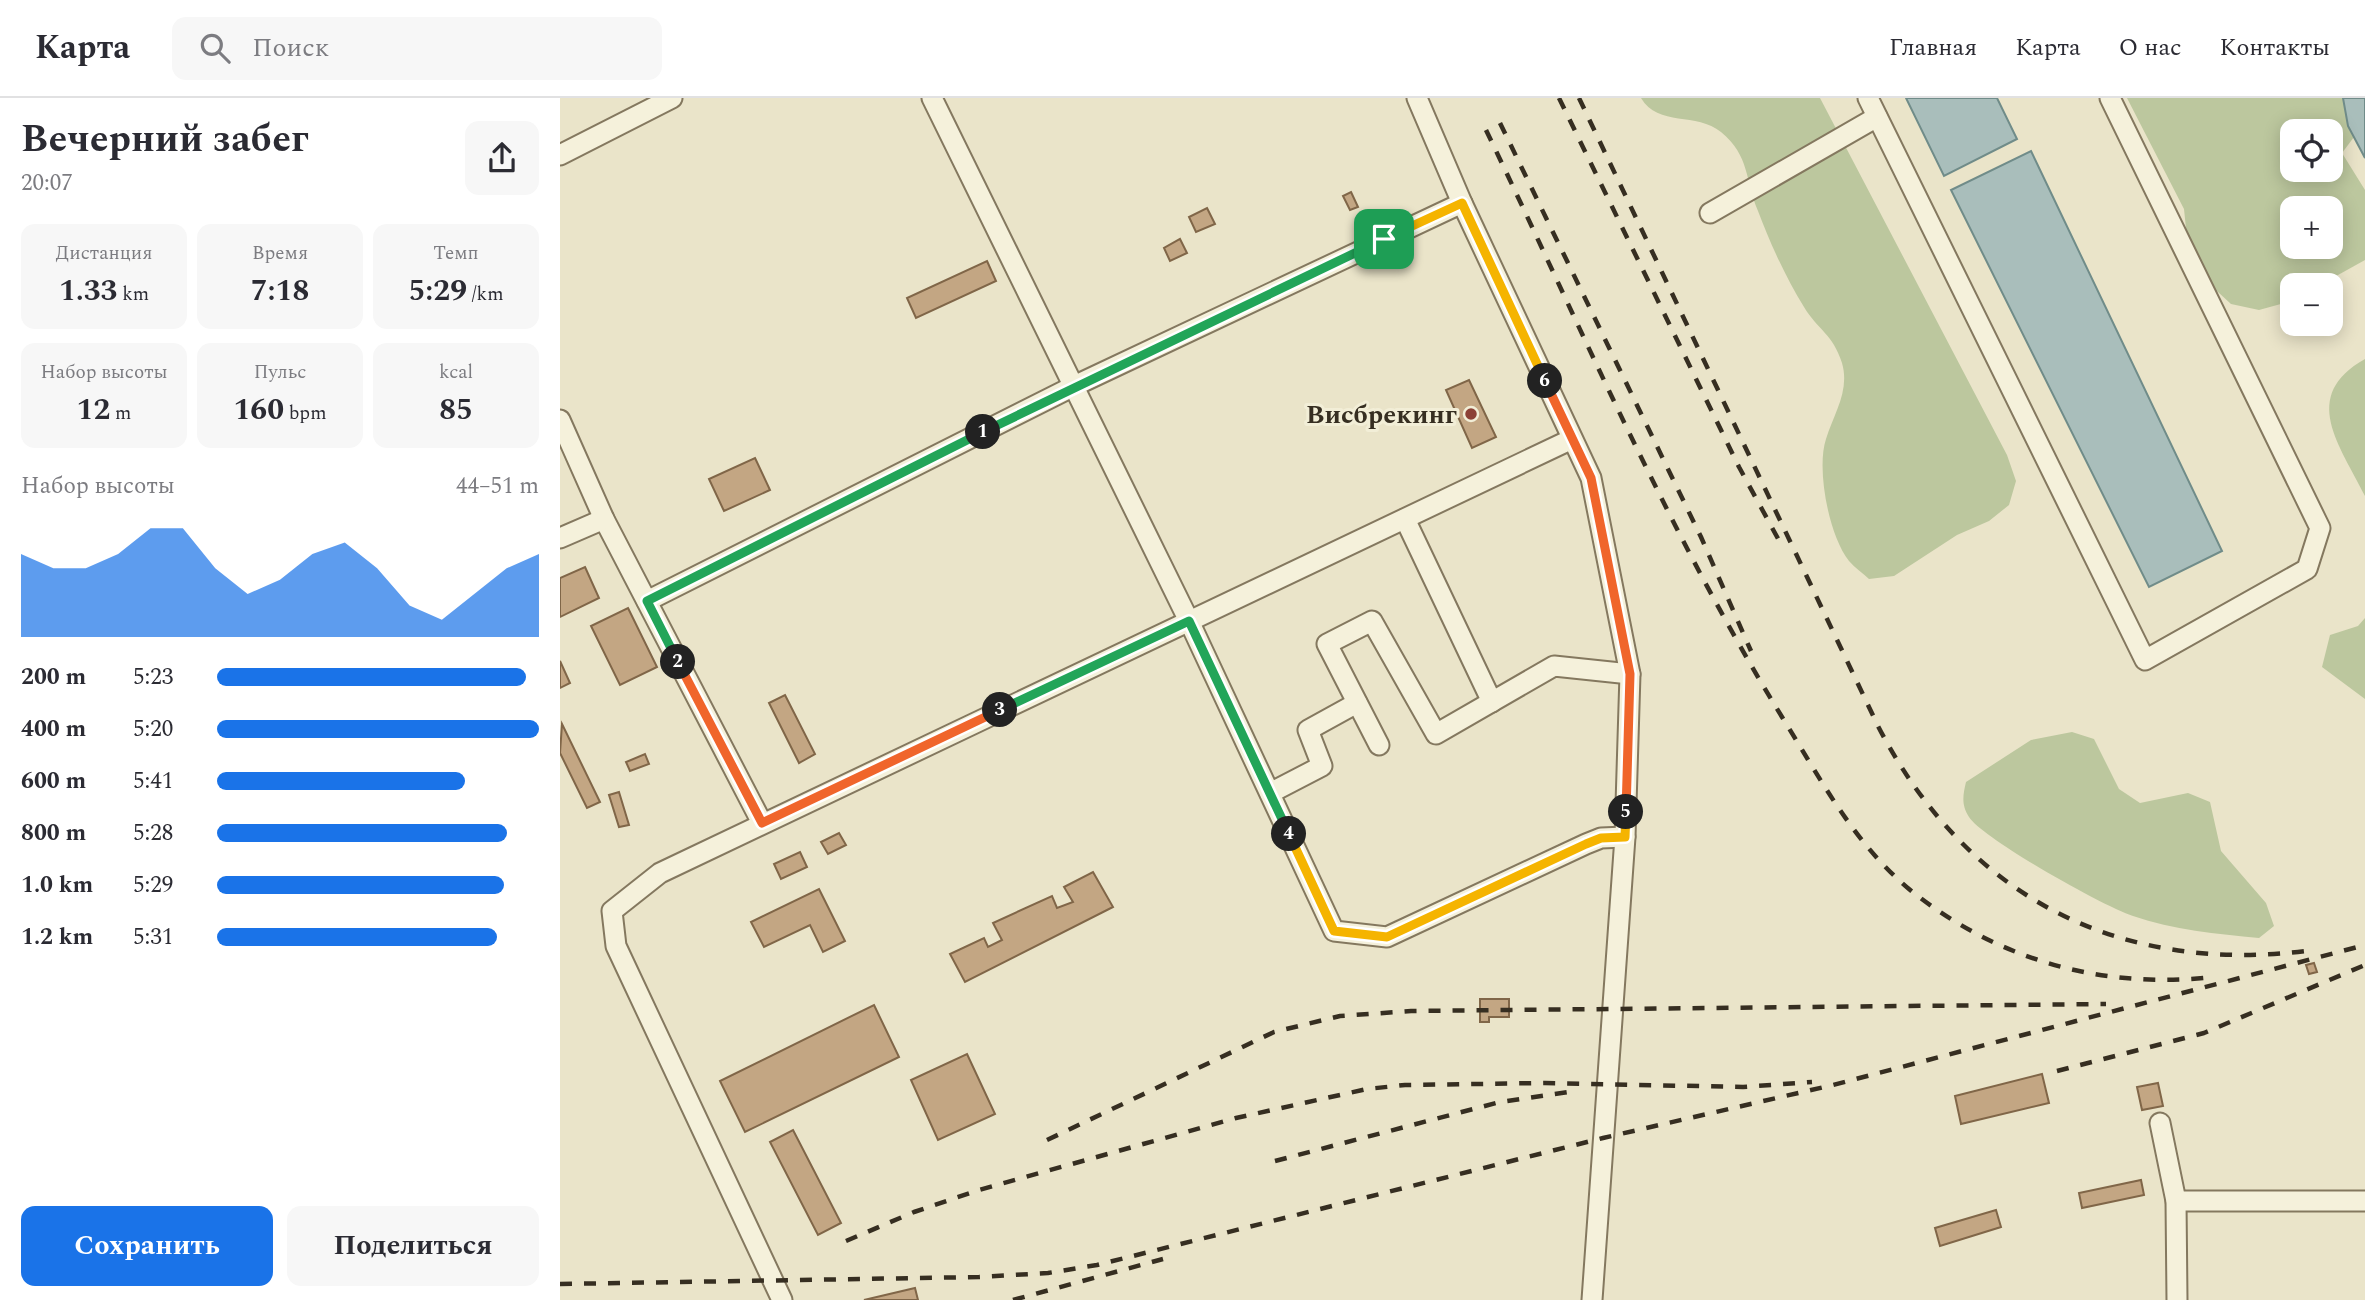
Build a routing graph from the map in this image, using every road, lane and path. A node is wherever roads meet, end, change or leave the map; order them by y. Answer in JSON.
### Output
{"nodes":[{"id":1,"x":672,"y":98,"type":"edge"},
{"id":2,"x":932,"y":98,"type":"edge"},
{"id":3,"x":1417,"y":98,"type":"edge"},
{"id":4,"x":1868,"y":98,"type":"edge"},
{"id":5,"x":2110,"y":98,"type":"edge"},
{"id":6,"x":1878,"y":117,"type":"junction"},
{"id":7,"x":560,"y":155,"type":"edge"},
{"id":8,"x":1462,"y":203,"type":"junction"},
{"id":9,"x":1710,"y":213,"type":"dead end"},
{"id":10,"x":1074,"y":386,"type":"junction"},
{"id":11,"x":560,"y":420,"type":"edge"},
{"id":12,"x":1572,"y":439,"type":"junction"},
{"id":13,"x":604,"y":519,"type":"junction"},
{"id":14,"x":1405,"y":519,"type":"junction"},
{"id":15,"x":560,"y":538,"type":"edge"},
{"id":16,"x":647,"y":601,"type":"junction"},
{"id":17,"x":1189,"y":621,"type":"junction"},
{"id":18,"x":1630,"y":674,"type":"junction"},
{"id":19,"x":1493,"y":702,"type":"junction"},
{"id":20,"x":1357,"y":703,"type":"junction"},
{"id":21,"x":1379,"y":745,"type":"dead end"},
{"id":22,"x":1270,"y":793,"type":"junction"},
{"id":23,"x":762,"y":823,"type":"junction"},
{"id":24,"x":1625,"y":837,"type":"junction"},
{"id":25,"x":2160,"y":1123,"type":"dead end"},
{"id":26,"x":2176,"y":1201,"type":"junction"},
{"id":27,"x":2365,"y":1201,"type":"edge"},
{"id":28,"x":782,"y":1300,"type":"edge"},
{"id":29,"x":1592,"y":1300,"type":"edge"},
{"id":30,"x":2177,"y":1300,"type":"edge"}],
"edges":[{"from":1,"to":7,"type":"lane"},
{"from":2,"to":10,"type":"lane"},
{"from":3,"to":8,"type":"lane"},
{"from":4,"to":6,"type":"lane"},
{"from":5,"to":6,"type":"lane"},
{"from":6,"to":9,"type":"lane"},
{"from":8,"to":10,"type":"lane"},
{"from":8,"to":12,"type":"lane"},
{"from":10,"to":16,"type":"lane"},
{"from":10,"to":17,"type":"lane"},
{"from":11,"to":13,"type":"lane"},
{"from":12,"to":14,"type":"lane"},
{"from":12,"to":18,"type":"lane"},
{"from":13,"to":15,"type":"lane"},
{"from":13,"to":16,"type":"lane"},
{"from":14,"to":17,"type":"lane"},
{"from":14,"to":19,"type":"lane"},
{"from":16,"to":23,"type":"lane"},
{"from":17,"to":22,"type":"lane"},
{"from":17,"to":23,"type":"lane"},
{"from":18,"to":19,"type":"lane"},
{"from":18,"to":24,"type":"lane"},
{"from":19,"to":20,"type":"lane"},
{"from":20,"to":21,"type":"lane"},
{"from":20,"to":22,"type":"lane"},
{"from":22,"to":24,"type":"lane"},
{"from":23,"to":28,"type":"lane"},
{"from":24,"to":29,"type":"lane"},
{"from":25,"to":26,"type":"lane"},
{"from":26,"to":27,"type":"lane"},
{"from":26,"to":30,"type":"lane"}]}
